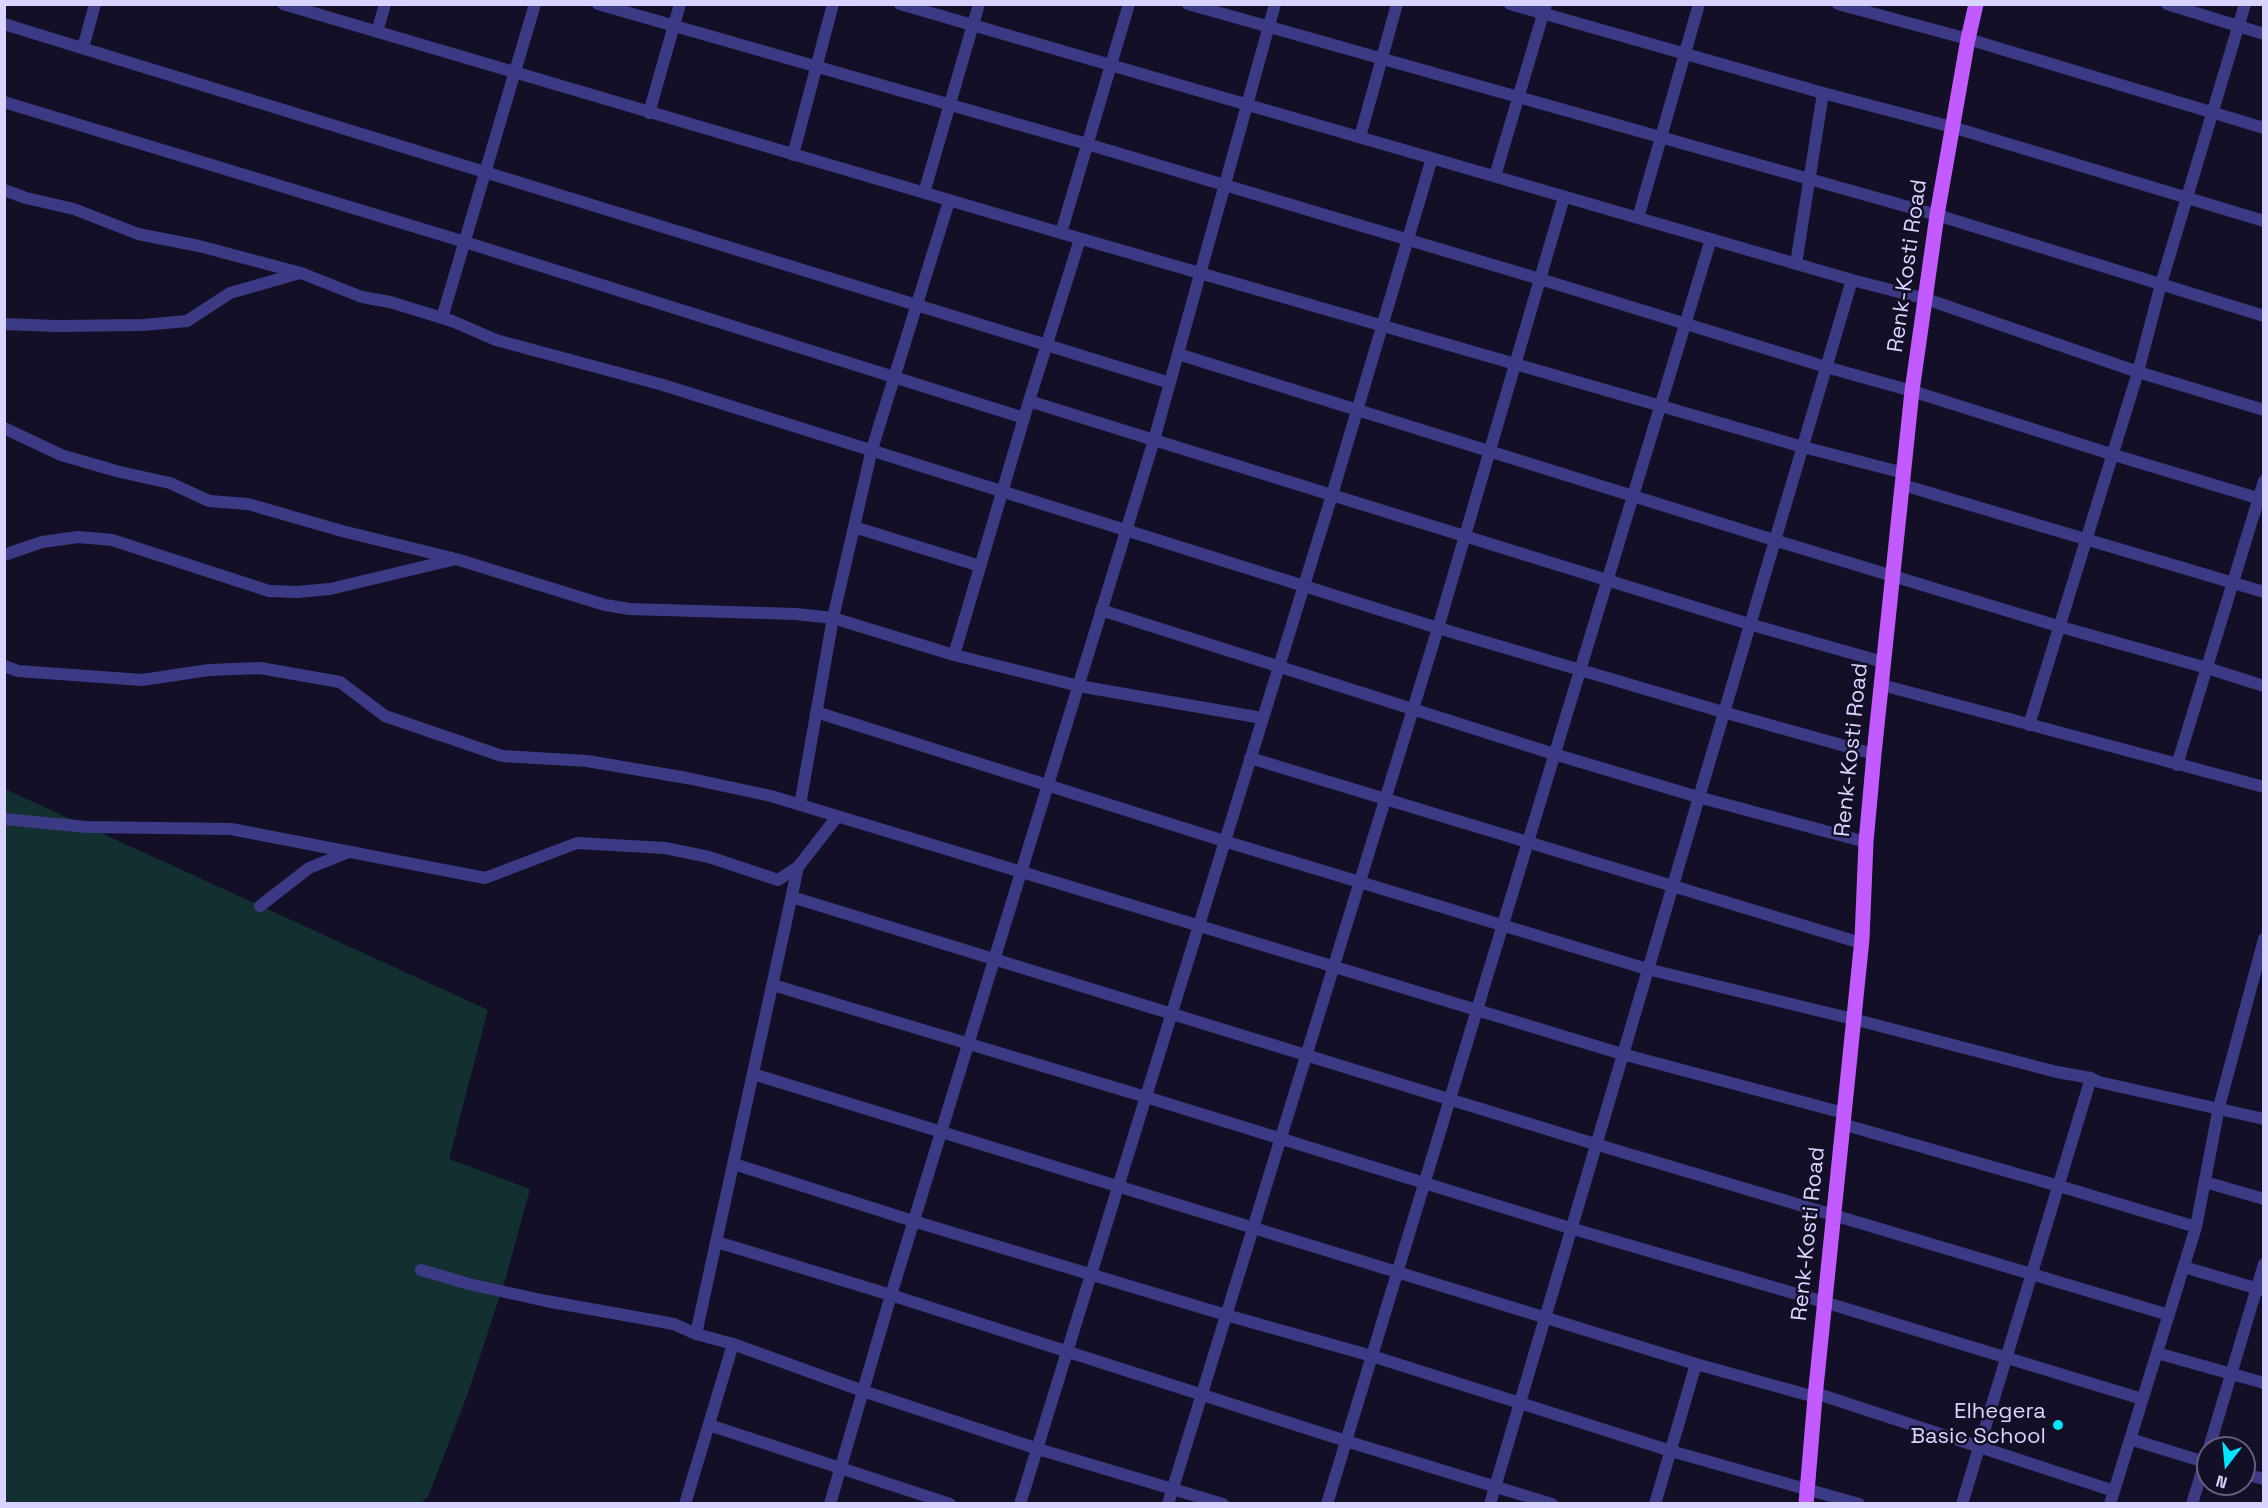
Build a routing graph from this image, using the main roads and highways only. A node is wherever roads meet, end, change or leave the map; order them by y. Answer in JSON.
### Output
{"nodes":[{"id":1,"x":1976,"y":4,"type":"edge"},
{"id":2,"x":1807,"y":1496,"type":"edge"}],
"edges":[{"from":1,"to":2,"type":"main road","name":"Renk-Kosti Road"}]}
